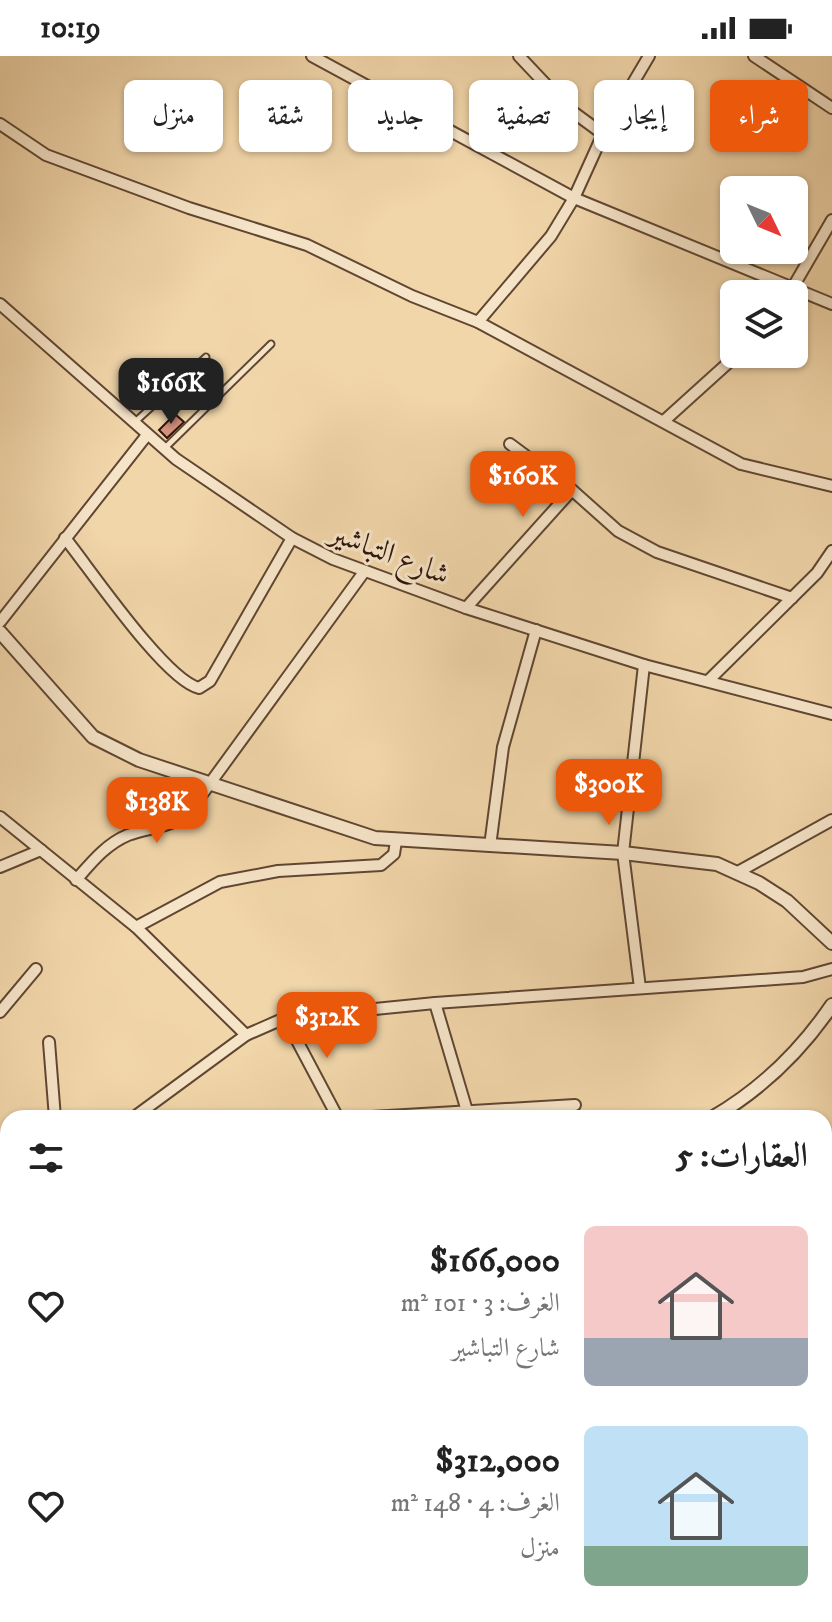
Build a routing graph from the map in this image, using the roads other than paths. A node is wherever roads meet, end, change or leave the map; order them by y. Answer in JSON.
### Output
{"nodes":[{"id":1,"x":312,"y":56,"type":"edge"},
{"id":2,"x":519,"y":56,"type":"edge"},
{"id":3,"x":649,"y":56,"type":"edge"},
{"id":4,"x":754,"y":56,"type":"edge"},
{"id":5,"x":635,"y":80,"type":"edge"},
{"id":6,"x":832,"y":108,"type":"edge"},
{"id":7,"x":0,"y":124,"type":"edge"},
{"id":8,"x":594,"y":127,"type":"edge"},
{"id":9,"x":595,"y":152,"type":"edge"},
{"id":10,"x":574,"y":198,"type":"junction"},
{"id":11,"x":832,"y":220,"type":"edge"},
{"id":12,"x":766,"y":280,"type":"edge"},
{"id":13,"x":798,"y":280,"type":"edge"},
{"id":14,"x":808,"y":296,"type":"edge"},
{"id":15,"x":0,"y":304,"type":"edge"},
{"id":16,"x":832,"y":304,"type":"edge"},
{"id":17,"x":478,"y":322,"type":"junction"},
{"id":18,"x":271,"y":344,"type":"dead end"},
{"id":19,"x":206,"y":357,"type":"dead end"},
{"id":20,"x":723,"y":368,"type":"edge"},
{"id":21,"x":665,"y":420,"type":"junction"},
{"id":22,"x":134,"y":423,"type":"junction"},
{"id":23,"x":147,"y":435,"type":"junction"},
{"id":24,"x":510,"y":444,"type":"dead end"},
{"id":25,"x":164,"y":449,"type":"junction"},
{"id":26,"x":832,"y":486,"type":"edge"},
{"id":27,"x":572,"y":490,"type":"junction"},
{"id":28,"x":65,"y":538,"type":"junction"},
{"id":29,"x":292,"y":538,"type":"junction"},
{"id":30,"x":832,"y":551,"type":"edge"},
{"id":31,"x":364,"y":572,"type":"junction"},
{"id":32,"x":792,"y":598,"type":"junction"},
{"id":33,"x":466,"y":608,"type":"junction"},
{"id":34,"x":0,"y":622,"type":"edge"},
{"id":35,"x":536,"y":630,"type":"junction"},
{"id":36,"x":0,"y":632,"type":"edge"},
{"id":37,"x":644,"y":665,"type":"junction"},
{"id":38,"x":708,"y":681,"type":"junction"},
{"id":39,"x":832,"y":714,"type":"edge"},
{"id":40,"x":205,"y":785,"type":"junction"},
{"id":41,"x":0,"y":817,"type":"edge"},
{"id":42,"x":832,"y":820,"type":"edge"},
{"id":43,"x":396,"y":841,"type":"junction"},
{"id":44,"x":490,"y":846,"type":"junction"},
{"id":45,"x":41,"y":850,"type":"junction"},
{"id":46,"x":623,"y":853,"type":"junction"},
{"id":47,"x":0,"y":867,"type":"edge"},
{"id":48,"x":738,"y":872,"type":"junction"},
{"id":49,"x":76,"y":880,"type":"junction"},
{"id":50,"x":136,"y":927,"type":"junction"},
{"id":51,"x":832,"y":943,"type":"edge"},
{"id":52,"x":36,"y":969,"type":"dead end"},
{"id":53,"x":832,"y":969,"type":"edge"},
{"id":54,"x":640,"y":988,"type":"junction"},
{"id":55,"x":435,"y":1003,"type":"junction"},
{"id":56,"x":832,"y":1005,"type":"edge"},
{"id":57,"x":0,"y":1012,"type":"edge"},
{"id":58,"x":285,"y":1018,"type":"junction"},
{"id":59,"x":246,"y":1035,"type":"junction"},
{"id":60,"x":49,"y":1042,"type":"dead end"},
{"id":61,"x":575,"y":1105,"type":"dead end"},
{"id":62,"x":54,"y":1110,"type":"edge"},
{"id":63,"x":144,"y":1110,"type":"edge"},
{"id":64,"x":334,"y":1110,"type":"edge"},
{"id":65,"x":467,"y":1110,"type":"edge"},
{"id":66,"x":485,"y":1110,"type":"edge"},
{"id":67,"x":726,"y":1110,"type":"edge"}],
"edges":[{"from":1,"to":10,"type":"street"},
{"from":2,"to":8,"type":"street"},
{"from":3,"to":5,"type":"street"},
{"from":4,"to":6,"type":"street"},
{"from":7,"to":17,"type":"street"},
{"from":9,"to":10,"type":"street"},
{"from":10,"to":12,"type":"street"},
{"from":10,"to":17,"type":"street"},
{"from":11,"to":13,"type":"street"},
{"from":14,"to":16,"type":"street"},
{"from":15,"to":22,"type":"street","name":"شارع التباشير"},
{"from":17,"to":21,"type":"street"},
{"from":18,"to":25,"type":"lane"},
{"from":19,"to":22,"type":"lane"},
{"from":20,"to":21,"type":"street"},
{"from":21,"to":26,"type":"street"},
{"from":22,"to":23,"type":"street","name":"شارع التباشير"},
{"from":23,"to":25,"type":"street","name":"شارع التباشير"},
{"from":23,"to":28,"type":"street"},
{"from":24,"to":27,"type":"street"},
{"from":25,"to":29,"type":"street","name":"شارع التباشير"},
{"from":27,"to":32,"type":"street"},
{"from":27,"to":33,"type":"street"},
{"from":28,"to":29,"type":"street"},
{"from":28,"to":34,"type":"street"},
{"from":29,"to":31,"type":"street","name":"شارع التباشير"},
{"from":30,"to":32,"type":"street"},
{"from":31,"to":33,"type":"street","name":"شارع التباشير"},
{"from":31,"to":40,"type":"street"},
{"from":32,"to":38,"type":"street"},
{"from":33,"to":35,"type":"street","name":"شارع التباشير"},
{"from":35,"to":37,"type":"street","name":"شارع التباشير"},
{"from":35,"to":44,"type":"street"},
{"from":36,"to":40,"type":"street"},
{"from":37,"to":38,"type":"street","name":"شارع التباشير"},
{"from":37,"to":46,"type":"street"},
{"from":38,"to":39,"type":"street","name":"شارع التباشير"},
{"from":40,"to":43,"type":"street"},
{"from":40,"to":49,"type":"street"},
{"from":41,"to":45,"type":"street"},
{"from":42,"to":48,"type":"street"},
{"from":43,"to":44,"type":"street"},
{"from":43,"to":50,"type":"street"},
{"from":44,"to":46,"type":"street"},
{"from":45,"to":47,"type":"street"},
{"from":45,"to":49,"type":"street"},
{"from":46,"to":48,"type":"street"},
{"from":46,"to":54,"type":"street"},
{"from":48,"to":51,"type":"street"},
{"from":49,"to":50,"type":"street"},
{"from":50,"to":59,"type":"street"},
{"from":52,"to":57,"type":"street"},
{"from":53,"to":54,"type":"street"},
{"from":54,"to":55,"type":"street"},
{"from":55,"to":58,"type":"street"},
{"from":55,"to":65,"type":"street"},
{"from":56,"to":67,"type":"street"},
{"from":58,"to":59,"type":"street"},
{"from":58,"to":64,"type":"street"},
{"from":59,"to":63,"type":"street"},
{"from":60,"to":62,"type":"street"},
{"from":61,"to":66,"type":"street"}]}
